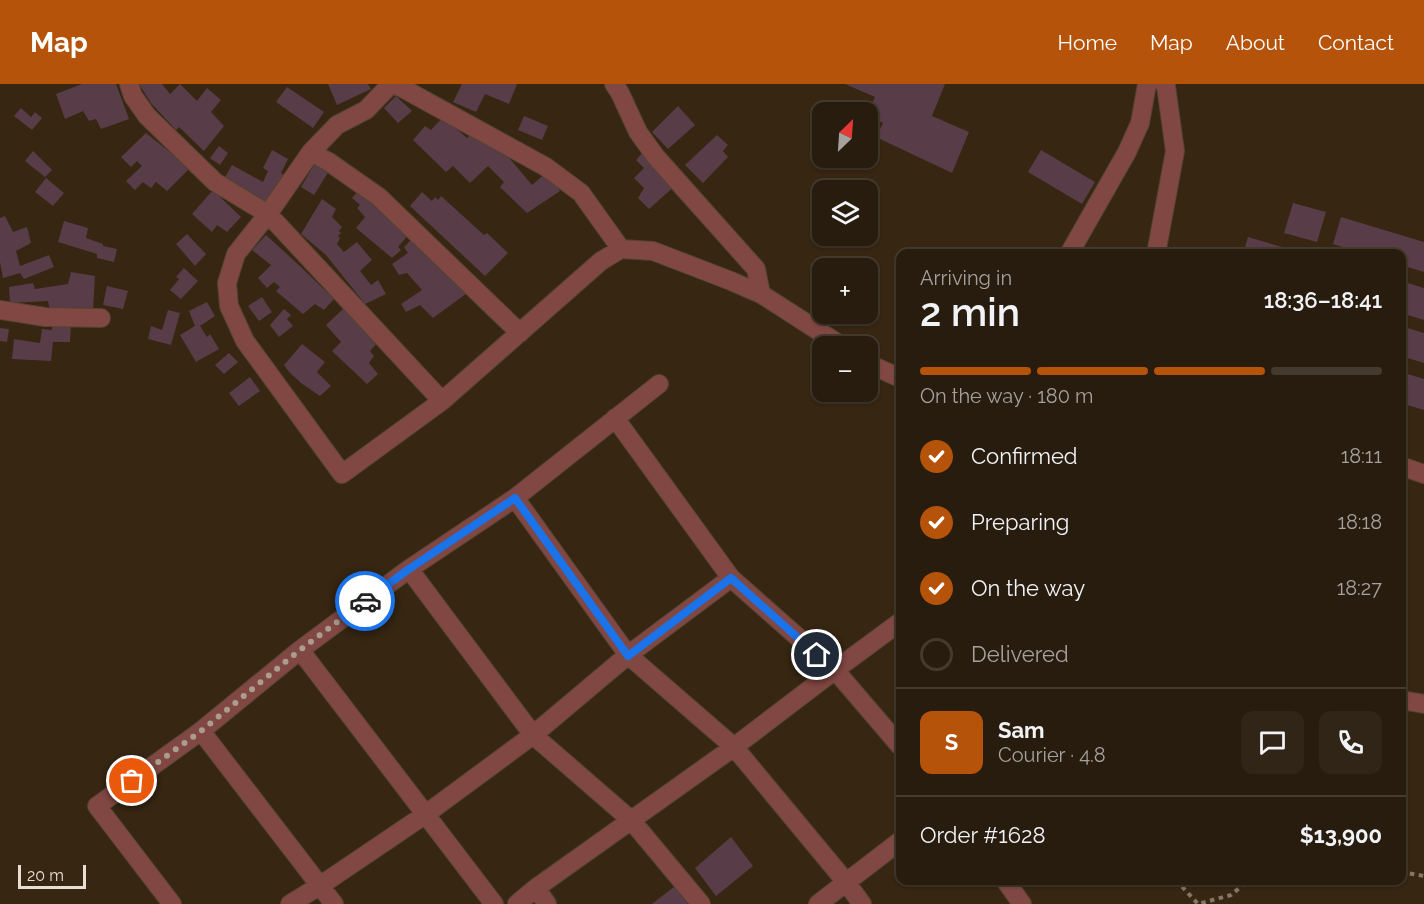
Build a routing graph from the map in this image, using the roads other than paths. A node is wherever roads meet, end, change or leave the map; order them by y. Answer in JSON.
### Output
{"nodes":[{"id":1,"x":129,"y":84,"type":"edge"},
{"id":2,"x":393,"y":84,"type":"edge"},
{"id":3,"x":614,"y":84,"type":"edge"},
{"id":4,"x":1147,"y":84,"type":"edge"},
{"id":5,"x":1164,"y":84,"type":"edge"},
{"id":6,"x":311,"y":152,"type":"junction"},
{"id":7,"x":268,"y":214,"type":"junction"},
{"id":8,"x":621,"y":249,"type":"junction"},
{"id":9,"x":1072,"y":249,"type":"edge"},
{"id":10,"x":1157,"y":249,"type":"edge"},
{"id":11,"x":761,"y":294,"type":"junction"},
{"id":12,"x":0,"y":309,"type":"edge"},
{"id":13,"x":101,"y":318,"type":"dead end"},
{"id":14,"x":520,"y":333,"type":"junction"},
{"id":15,"x":826,"y":336,"type":"edge"},
{"id":16,"x":878,"y":368,"type":"edge"},
{"id":17,"x":896,"y":376,"type":"edge"},
{"id":18,"x":659,"y":384,"type":"dead end"},
{"id":19,"x":442,"y":401,"type":"junction"},
{"id":20,"x":615,"y":418,"type":"junction"},
{"id":21,"x":1406,"y":468,"type":"edge"},
{"id":22,"x":1424,"y":474,"type":"edge"},
{"id":23,"x":515,"y":498,"type":"junction"},
{"id":24,"x":409,"y":569,"type":"junction"},
{"id":25,"x":731,"y":578,"type":"junction"},
{"id":26,"x":896,"y":625,"type":"edge"},
{"id":27,"x":300,"y":650,"type":"junction"},
{"id":28,"x":628,"y":656,"type":"junction"},
{"id":29,"x":834,"y":670,"type":"junction"},
{"id":30,"x":1406,"y":701,"type":"edge"},
{"id":31,"x":1424,"y":704,"type":"edge"},
{"id":32,"x":201,"y":731,"type":"junction"},
{"id":33,"x":533,"y":735,"type":"junction"},
{"id":34,"x":896,"y":742,"type":"edge"},
{"id":35,"x":734,"y":747,"type":"junction"},
{"id":36,"x":426,"y":814,"type":"junction"},
{"id":37,"x":631,"y":820,"type":"junction"},
{"id":38,"x":896,"y":844,"type":"edge"},
{"id":39,"x":846,"y":882,"type":"junction"},
{"id":40,"x":321,"y":885,"type":"junction"},
{"id":41,"x":1009,"y":885,"type":"edge"},
{"id":42,"x":536,"y":888,"type":"junction"},
{"id":43,"x":172,"y":904,"type":"edge"},
{"id":44,"x":290,"y":904,"type":"edge"},
{"id":45,"x":334,"y":904,"type":"edge"},
{"id":46,"x":494,"y":904,"type":"edge"},
{"id":47,"x":517,"y":904,"type":"edge"},
{"id":48,"x":547,"y":904,"type":"edge"},
{"id":49,"x":701,"y":904,"type":"edge"},
{"id":50,"x":818,"y":904,"type":"edge"},
{"id":51,"x":862,"y":904,"type":"edge"},
{"id":52,"x":1022,"y":904,"type":"edge"}],
"edges":[{"from":1,"to":7,"type":"street"},
{"from":2,"to":6,"type":"street"},
{"from":2,"to":8,"type":"street"},
{"from":3,"to":11,"type":"street"},
{"from":4,"to":9,"type":"street"},
{"from":5,"to":10,"type":"street"},
{"from":6,"to":7,"type":"street"},
{"from":6,"to":14,"type":"street"},
{"from":7,"to":19,"type":"street"},
{"from":7,"to":19,"type":"street"},
{"from":8,"to":11,"type":"street"},
{"from":8,"to":14,"type":"street"},
{"from":11,"to":15,"type":"street"},
{"from":12,"to":13,"type":"street"},
{"from":14,"to":19,"type":"street"},
{"from":16,"to":17,"type":"street"},
{"from":18,"to":20,"type":"street"},
{"from":20,"to":23,"type":"street"},
{"from":20,"to":25,"type":"street"},
{"from":21,"to":22,"type":"street"},
{"from":23,"to":24,"type":"street"},
{"from":23,"to":28,"type":"street"},
{"from":24,"to":27,"type":"street"},
{"from":24,"to":33,"type":"street"},
{"from":25,"to":28,"type":"street"},
{"from":25,"to":29,"type":"street"},
{"from":26,"to":29,"type":"street"},
{"from":27,"to":32,"type":"street"},
{"from":27,"to":36,"type":"street"},
{"from":28,"to":33,"type":"street"},
{"from":28,"to":35,"type":"street"},
{"from":29,"to":34,"type":"street"},
{"from":29,"to":35,"type":"street"},
{"from":30,"to":31,"type":"street"},
{"from":32,"to":40,"type":"street"},
{"from":32,"to":43,"type":"street"},
{"from":33,"to":36,"type":"street"},
{"from":33,"to":37,"type":"street"},
{"from":35,"to":37,"type":"street"},
{"from":35,"to":39,"type":"street"},
{"from":36,"to":40,"type":"street"},
{"from":36,"to":46,"type":"street"},
{"from":37,"to":42,"type":"street"},
{"from":37,"to":49,"type":"street"},
{"from":38,"to":39,"type":"street"},
{"from":39,"to":50,"type":"street"},
{"from":39,"to":51,"type":"street"},
{"from":40,"to":44,"type":"street"},
{"from":40,"to":45,"type":"street"},
{"from":41,"to":52,"type":"street"},
{"from":42,"to":47,"type":"street"},
{"from":42,"to":48,"type":"street"}]}
